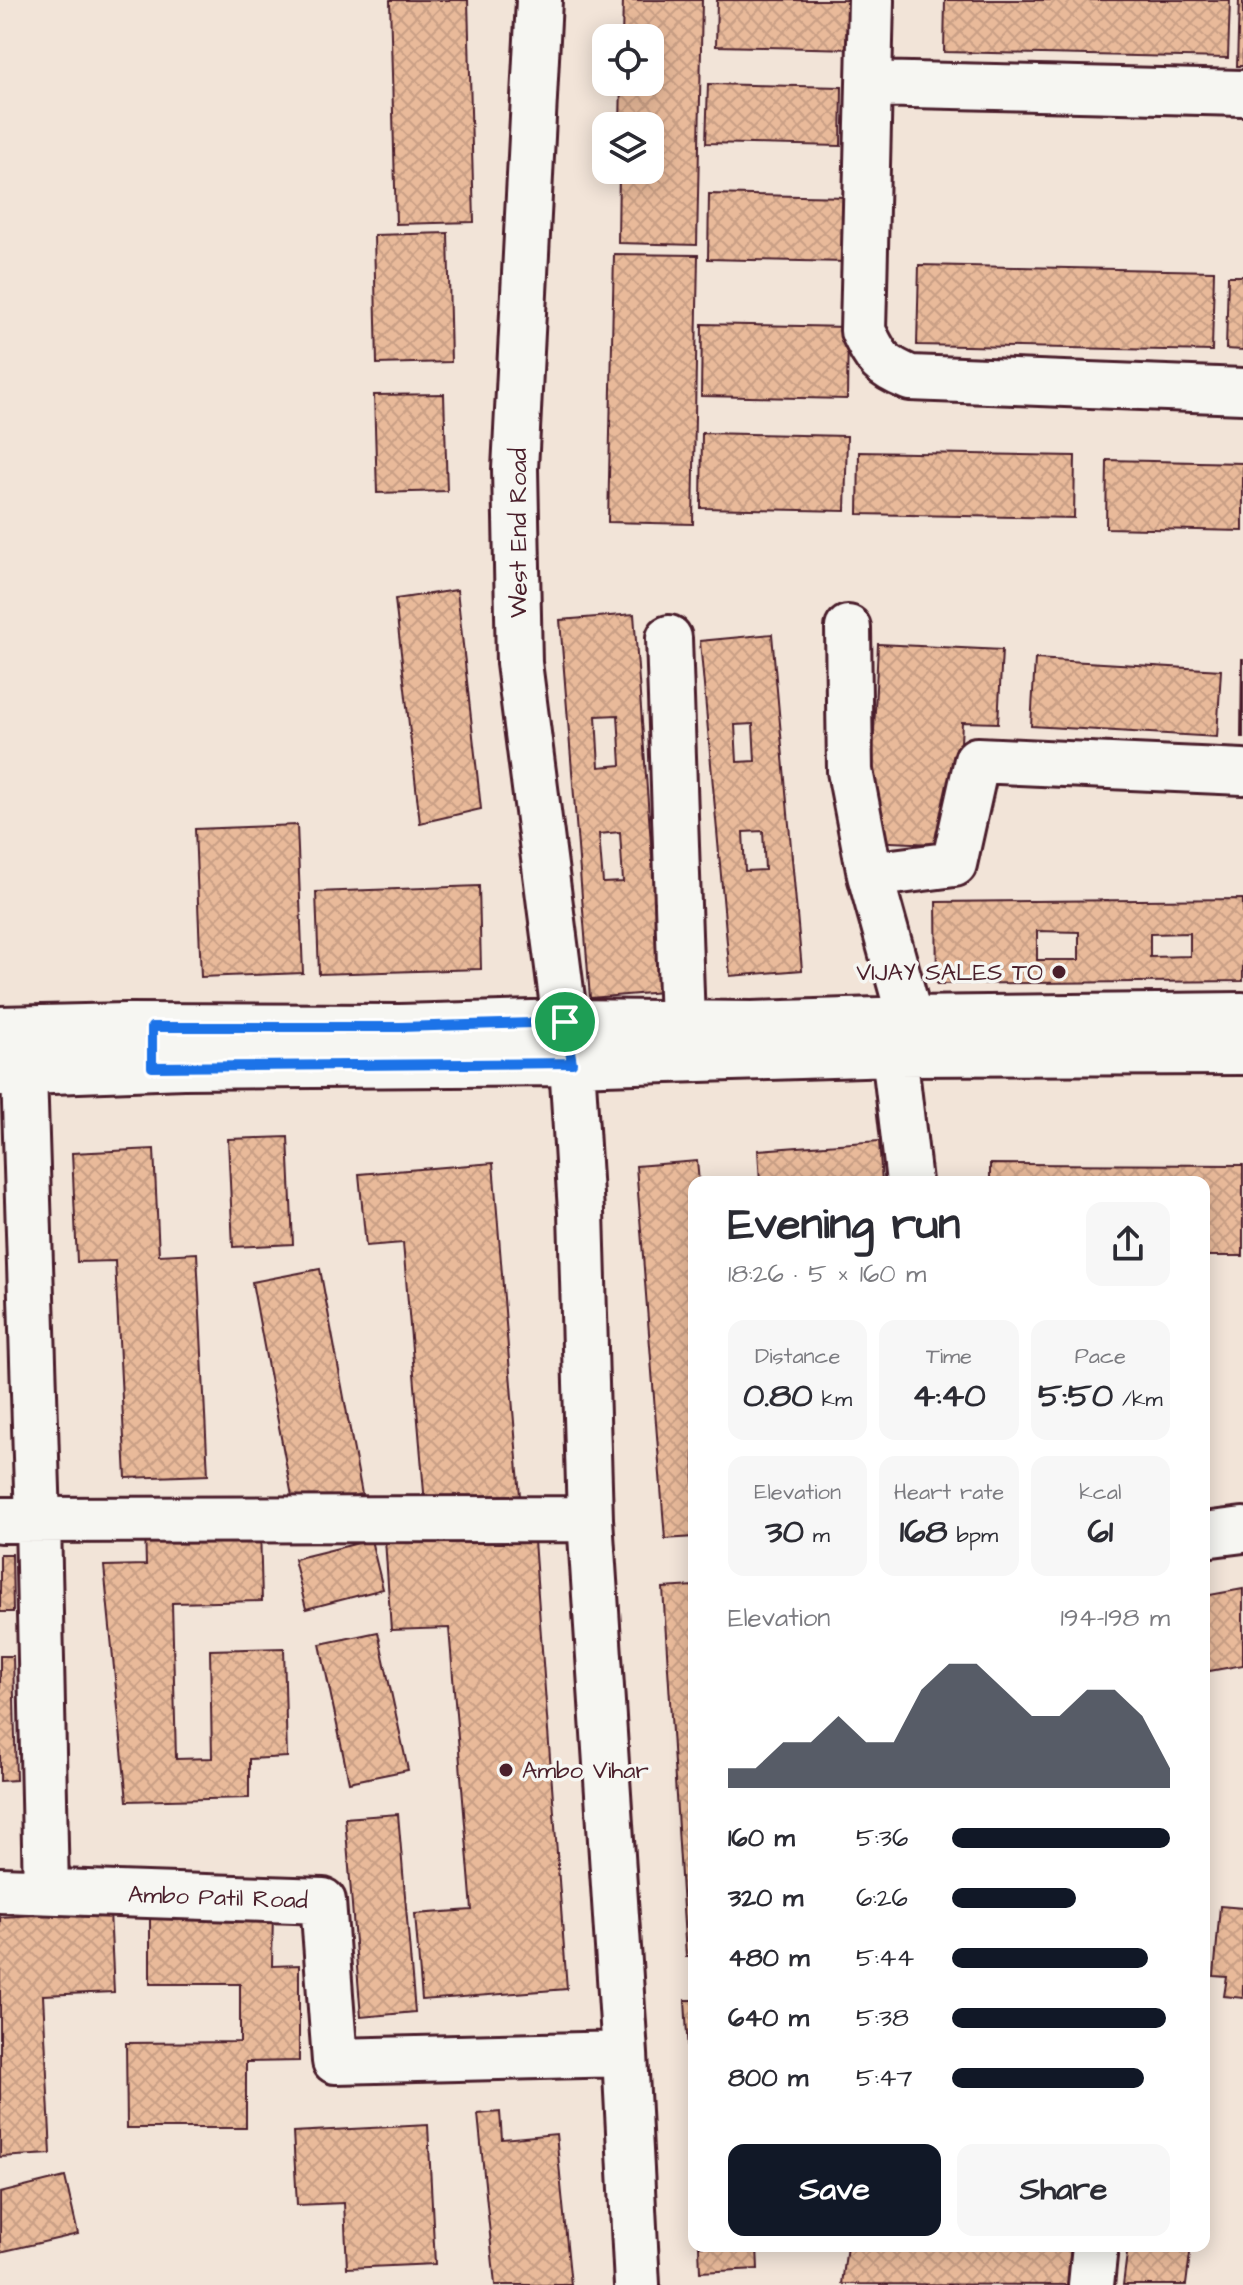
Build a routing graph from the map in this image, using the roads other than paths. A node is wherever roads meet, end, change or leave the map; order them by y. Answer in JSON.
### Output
{"nodes":[{"id":1,"x":539,"y":0,"type":"edge"},
{"id":2,"x":871,"y":0,"type":"edge"},
{"id":3,"x":869,"y":84,"type":"junction"},
{"id":4,"x":1243,"y":93,"type":"edge"},
{"id":5,"x":1243,"y":391,"type":"edge"},
{"id":6,"x":848,"y":628,"type":"dead end"},
{"id":7,"x":669,"y":638,"type":"dead end"},
{"id":8,"x":1243,"y":772,"type":"edge"},
{"id":9,"x":870,"y":875,"type":"junction"},
{"id":10,"x":1243,"y":1015,"type":"edge"},
{"id":11,"x":682,"y":1023,"type":"junction"},
{"id":12,"x":0,"y":1029,"type":"edge"},
{"id":13,"x":902,"y":1036,"type":"junction"},
{"id":14,"x":569,"y":1043,"type":"junction"},
{"id":15,"x":152,"y":1047,"type":"junction"},
{"id":16,"x":1243,"y":1052,"type":"edge"},
{"id":17,"x":12,"y":1072,"type":"edge"},
{"id":18,"x":909,"y":1176,"type":"edge"},
{"id":19,"x":590,"y":1519,"type":"junction"},
{"id":20,"x":19,"y":1520,"type":"edge"},
{"id":21,"x":1243,"y":1530,"type":"edge"},
{"id":22,"x":1210,"y":1534,"type":"edge"},
{"id":23,"x":0,"y":1890,"type":"edge"},
{"id":24,"x":46,"y":1891,"type":"junction"},
{"id":25,"x":625,"y":2054,"type":"junction"},
{"id":26,"x":1094,"y":2252,"type":"edge"},
{"id":27,"x":637,"y":2285,"type":"edge"},
{"id":28,"x":1091,"y":2285,"type":"edge"}],
"edges":[{"from":1,"to":14,"type":"street","name":"West End Road"},
{"from":2,"to":3,"type":"street"},
{"from":3,"to":4,"type":"street"},
{"from":3,"to":5,"type":"street"},
{"from":6,"to":9,"type":"street"},
{"from":7,"to":11,"type":"street"},
{"from":8,"to":9,"type":"street"},
{"from":9,"to":13,"type":"street"},
{"from":10,"to":13,"type":"street"},
{"from":11,"to":13,"type":"street"},
{"from":11,"to":14,"type":"street"},
{"from":12,"to":15,"type":"street"},
{"from":13,"to":14,"type":"street"},
{"from":13,"to":16,"type":"street"},
{"from":13,"to":18,"type":"street"},
{"from":14,"to":15,"type":"street"},
{"from":14,"to":19,"type":"street","name":"West End Road"},
{"from":15,"to":17,"type":"street"},
{"from":17,"to":20,"type":"street"},
{"from":19,"to":20,"type":"street"},
{"from":19,"to":25,"type":"street","name":"West End Road"},
{"from":20,"to":24,"type":"street"},
{"from":21,"to":22,"type":"street"},
{"from":23,"to":24,"type":"street","name":"Ambo Patil Road"},
{"from":24,"to":25,"type":"street","name":"Ambo Patil Road"},
{"from":25,"to":27,"type":"street","name":"West End Road"},
{"from":26,"to":28,"type":"street"}]}
